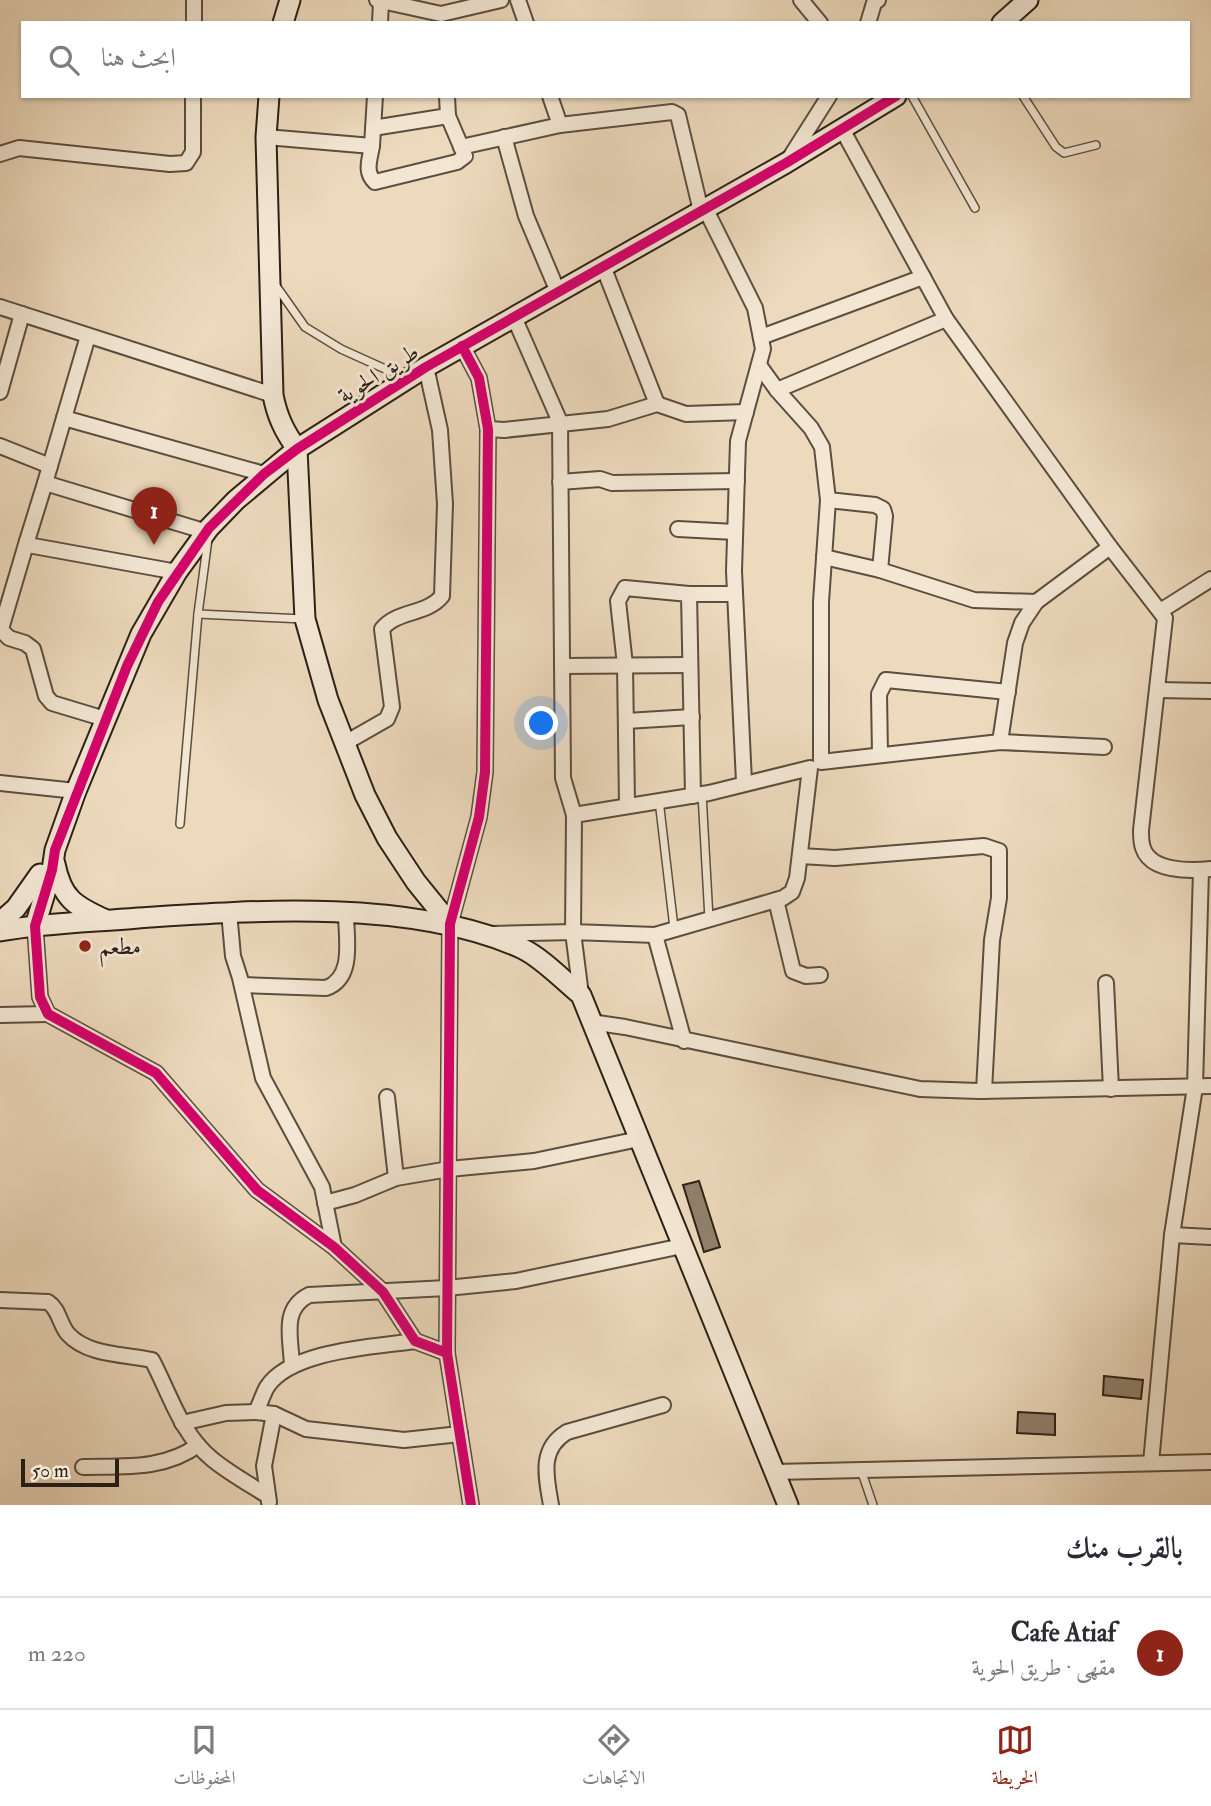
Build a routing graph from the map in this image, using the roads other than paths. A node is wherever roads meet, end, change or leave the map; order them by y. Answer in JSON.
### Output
{"nodes":[{"id":1,"x":194,"y":0,"type":"edge"},
{"id":2,"x":379,"y":0,"type":"edge"},
{"id":3,"x":501,"y":0,"type":"edge"},
{"id":4,"x":518,"y":0,"type":"edge"},
{"id":5,"x":801,"y":0,"type":"edge"},
{"id":6,"x":878,"y":0,"type":"edge"},
{"id":7,"x":1028,"y":0,"type":"edge"},
{"id":8,"x":441,"y":18,"type":"edge"},
{"id":9,"x":194,"y":21,"type":"edge"},
{"id":10,"x":380,"y":21,"type":"edge"},
{"id":11,"x":525,"y":21,"type":"edge"},
{"id":12,"x":818,"y":21,"type":"edge"},
{"id":13,"x":869,"y":21,"type":"edge"},
{"id":14,"x":1004,"y":21,"type":"edge"},
{"id":15,"x":193,"y":98,"type":"edge"},
{"id":16,"x":269,"y":98,"type":"edge"},
{"id":17,"x":375,"y":98,"type":"edge"},
{"id":18,"x":447,"y":98,"type":"edge"},
{"id":19,"x":552,"y":98,"type":"edge"},
{"id":20,"x":829,"y":98,"type":"edge"},
{"id":21,"x":913,"y":98,"type":"edge"},
{"id":22,"x":1024,"y":98,"type":"edge"},
{"id":23,"x":885,"y":99,"type":"edge"},
{"id":24,"x":448,"y":117,"type":"junction"},
{"id":25,"x":560,"y":125,"type":"junction"},
{"id":26,"x":373,"y":128,"type":"junction"},
{"id":27,"x":842,"y":129,"type":"junction"},
{"id":28,"x":266,"y":137,"type":"junction"},
{"id":29,"x":504,"y":137,"type":"junction"},
{"id":30,"x":1096,"y":145,"type":"dead end"},
{"id":31,"x":372,"y":146,"type":"junction"},
{"id":32,"x":461,"y":147,"type":"junction"},
{"id":33,"x":0,"y":154,"type":"edge"},
{"id":34,"x":786,"y":163,"type":"junction"},
{"id":35,"x":975,"y":208,"type":"dead end"},
{"id":36,"x":703,"y":210,"type":"junction"},
{"id":37,"x":603,"y":265,"type":"junction"},
{"id":38,"x":268,"y":274,"type":"junction"},
{"id":39,"x":923,"y":277,"type":"junction"},
{"id":40,"x":558,"y":292,"type":"junction"},
{"id":41,"x":0,"y":307,"type":"edge"},
{"id":42,"x":22,"y":314,"type":"junction"},
{"id":43,"x":514,"y":317,"type":"junction"},
{"id":44,"x":946,"y":319,"type":"junction"},
{"id":45,"x":88,"y":336,"type":"junction"},
{"id":46,"x":761,"y":337,"type":"junction"},
{"id":47,"x":462,"y":346,"type":"junction"},
{"id":48,"x":760,"y":365,"type":"junction"},
{"id":49,"x":426,"y":367,"type":"junction"},
{"id":50,"x":407,"y":379,"type":"junction"},
{"id":51,"x":777,"y":390,"type":"junction"},
{"id":52,"x":0,"y":392,"type":"edge"},
{"id":53,"x":272,"y":395,"type":"junction"},
{"id":54,"x":657,"y":404,"type":"junction"},
{"id":55,"x":746,"y":412,"type":"junction"},
{"id":56,"x":64,"y":418,"type":"junction"},
{"id":57,"x":560,"y":422,"type":"junction"},
{"id":58,"x":488,"y":429,"type":"junction"},
{"id":59,"x":0,"y":446,"type":"edge"},
{"id":60,"x":297,"y":449,"type":"junction"},
{"id":61,"x":50,"y":466,"type":"junction"},
{"id":62,"x":264,"y":474,"type":"junction"},
{"id":63,"x":737,"y":481,"type":"junction"},
{"id":64,"x":560,"y":482,"type":"junction"},
{"id":65,"x":45,"y":483,"type":"junction"},
{"id":66,"x":828,"y":500,"type":"junction"},
{"id":67,"x":678,"y":529,"type":"dead end"},
{"id":68,"x":208,"y":530,"type":"junction"},
{"id":69,"x":735,"y":532,"type":"junction"},
{"id":70,"x":27,"y":541,"type":"junction"},
{"id":71,"x":1110,"y":547,"type":"junction"},
{"id":72,"x":824,"y":557,"type":"junction"},
{"id":73,"x":880,"y":570,"type":"junction"},
{"id":74,"x":177,"y":572,"type":"junction"},
{"id":75,"x":1211,"y":579,"type":"edge"},
{"id":76,"x":689,"y":594,"type":"junction"},
{"id":77,"x":735,"y":594,"type":"junction"},
{"id":78,"x":1036,"y":602,"type":"junction"},
{"id":79,"x":1162,"y":610,"type":"junction"},
{"id":80,"x":198,"y":614,"type":"junction"},
{"id":81,"x":305,"y":620,"type":"junction"},
{"id":82,"x":0,"y":629,"type":"edge"},
{"id":83,"x":625,"y":665,"type":"junction"},
{"id":84,"x":690,"y":665,"type":"junction"},
{"id":85,"x":562,"y":666,"type":"junction"},
{"id":86,"x":1157,"y":690,"type":"junction"},
{"id":87,"x":1211,"y":691,"type":"edge"},
{"id":88,"x":1008,"y":692,"type":"junction"},
{"id":89,"x":692,"y":717,"type":"junction"},
{"id":90,"x":105,"y":719,"type":"junction"},
{"id":91,"x":626,"y":721,"type":"junction"},
{"id":92,"x":1000,"y":742,"type":"junction"},
{"id":93,"x":345,"y":743,"type":"junction"},
{"id":94,"x":1104,"y":747,"type":"dead end"},
{"id":95,"x":880,"y":755,"type":"junction"},
{"id":96,"x":816,"y":765,"type":"junction"},
{"id":97,"x":744,"y":782,"type":"junction"},
{"id":98,"x":0,"y":783,"type":"edge"},
{"id":99,"x":76,"y":791,"type":"junction"},
{"id":100,"x":697,"y":795,"type":"junction"},
{"id":101,"x":659,"y":800,"type":"junction"},
{"id":102,"x":627,"y":805,"type":"junction"},
{"id":103,"x":574,"y":815,"type":"junction"},
{"id":104,"x":180,"y":824,"type":"dead end"},
{"id":105,"x":800,"y":856,"type":"junction"},
{"id":106,"x":50,"y":861,"type":"junction"},
{"id":107,"x":1206,"y":870,"type":"edge"},
{"id":108,"x":776,"y":900,"type":"junction"},
{"id":109,"x":229,"y":912,"type":"junction"},
{"id":110,"x":346,"y":913,"type":"junction"},
{"id":111,"x":107,"y":920,"type":"junction"},
{"id":112,"x":709,"y":920,"type":"junction"},
{"id":113,"x":0,"y":922,"type":"edge"},
{"id":114,"x":450,"y":924,"type":"junction"},
{"id":115,"x":29,"y":926,"type":"junction"},
{"id":116,"x":674,"y":928,"type":"junction"},
{"id":117,"x":0,"y":931,"type":"edge"},
{"id":118,"x":573,"y":932,"type":"junction"},
{"id":119,"x":484,"y":934,"type":"junction"},
{"id":120,"x":655,"y":935,"type":"junction"},
{"id":121,"x":820,"y":975,"type":"dead end"},
{"id":122,"x":1106,"y":983,"type":"dead end"},
{"id":123,"x":242,"y":985,"type":"junction"},
{"id":124,"x":582,"y":995,"type":"junction"},
{"id":125,"x":48,"y":1014,"type":"junction"},
{"id":126,"x":0,"y":1015,"type":"edge"},
{"id":127,"x":591,"y":1022,"type":"junction"},
{"id":128,"x":684,"y":1041,"type":"junction"},
{"id":129,"x":1211,"y":1086,"type":"edge"},
{"id":130,"x":1195,"y":1087,"type":"junction"},
{"id":131,"x":1111,"y":1089,"type":"junction"},
{"id":132,"x":984,"y":1091,"type":"junction"},
{"id":133,"x":387,"y":1097,"type":"dead end"},
{"id":134,"x":639,"y":1139,"type":"junction"},
{"id":135,"x":449,"y":1169,"type":"junction"},
{"id":136,"x":396,"y":1178,"type":"junction"},
{"id":137,"x":325,"y":1203,"type":"junction"},
{"id":138,"x":1172,"y":1235,"type":"junction"},
{"id":139,"x":1211,"y":1237,"type":"edge"},
{"id":140,"x":682,"y":1246,"type":"junction"},
{"id":141,"x":334,"y":1247,"type":"junction"},
{"id":142,"x":447,"y":1288,"type":"junction"},
{"id":143,"x":383,"y":1292,"type":"junction"},
{"id":144,"x":0,"y":1300,"type":"edge"},
{"id":145,"x":415,"y":1340,"type":"junction"},
{"id":146,"x":447,"y":1353,"type":"junction"},
{"id":147,"x":292,"y":1366,"type":"junction"},
{"id":148,"x":663,"y":1405,"type":"dead end"},
{"id":149,"x":256,"y":1412,"type":"junction"},
{"id":150,"x":274,"y":1414,"type":"junction"},
{"id":151,"x":182,"y":1423,"type":"junction"},
{"id":152,"x":460,"y":1434,"type":"junction"},
{"id":153,"x":198,"y":1445,"type":"junction"},
{"id":154,"x":1211,"y":1462,"type":"edge"},
{"id":155,"x":1152,"y":1463,"type":"junction"},
{"id":156,"x":83,"y":1467,"type":"dead end"},
{"id":157,"x":861,"y":1470,"type":"junction"},
{"id":158,"x":774,"y":1472,"type":"junction"},
{"id":159,"x":269,"y":1500,"type":"edge"},
{"id":160,"x":471,"y":1505,"type":"edge"},
{"id":161,"x":551,"y":1505,"type":"edge"},
{"id":162,"x":788,"y":1505,"type":"edge"},
{"id":163,"x":873,"y":1505,"type":"edge"}],
"edges":[{"from":1,"to":9,"type":"street"},
{"from":2,"to":8,"type":"street"},
{"from":2,"to":10,"type":"street"},
{"from":3,"to":8,"type":"street"},
{"from":4,"to":11,"type":"street"},
{"from":5,"to":12,"type":"street"},
{"from":6,"to":13,"type":"street"},
{"from":7,"to":14,"type":"street"},
{"from":15,"to":33,"type":"street"},
{"from":16,"to":28,"type":"street"},
{"from":17,"to":26,"type":"street"},
{"from":18,"to":24,"type":"street"},
{"from":19,"to":25,"type":"street"},
{"from":20,"to":34,"type":"street"},
{"from":21,"to":35,"type":"lane"},
{"from":22,"to":30,"type":"lane"},
{"from":23,"to":27,"type":"street","name":"طريق الحوية"},
{"from":24,"to":26,"type":"street"},
{"from":24,"to":32,"type":"street"},
{"from":25,"to":29,"type":"street"},
{"from":25,"to":36,"type":"street"},
{"from":26,"to":31,"type":"street"},
{"from":27,"to":34,"type":"street","name":"طريق الحوية"},
{"from":27,"to":39,"type":"street"},
{"from":28,"to":31,"type":"street"},
{"from":28,"to":38,"type":"street"},
{"from":29,"to":32,"type":"street"},
{"from":29,"to":40,"type":"street"},
{"from":31,"to":32,"type":"street"},
{"from":34,"to":36,"type":"street","name":"طريق الحوية"},
{"from":36,"to":37,"type":"street","name":"طريق الحوية"},
{"from":36,"to":46,"type":"street"},
{"from":37,"to":40,"type":"street","name":"طريق الحوية"},
{"from":37,"to":54,"type":"street"},
{"from":38,"to":50,"type":"lane"},
{"from":38,"to":53,"type":"street"},
{"from":39,"to":44,"type":"street"},
{"from":39,"to":46,"type":"street"},
{"from":40,"to":43,"type":"street","name":"طريق الحوية"},
{"from":41,"to":42,"type":"street"},
{"from":42,"to":45,"type":"street"},
{"from":42,"to":52,"type":"street"},
{"from":43,"to":47,"type":"street","name":"طريق الحوية"},
{"from":43,"to":57,"type":"street"},
{"from":44,"to":51,"type":"street"},
{"from":44,"to":71,"type":"street"},
{"from":45,"to":53,"type":"street"},
{"from":45,"to":56,"type":"street"},
{"from":46,"to":48,"type":"street"},
{"from":47,"to":49,"type":"street","name":"طريق الحوية"},
{"from":47,"to":58,"type":"street"},
{"from":48,"to":51,"type":"street"},
{"from":48,"to":55,"type":"street"},
{"from":49,"to":50,"type":"street","name":"طريق الحوية"},
{"from":49,"to":93,"type":"street"},
{"from":50,"to":60,"type":"street","name":"طريق الحوية"},
{"from":51,"to":66,"type":"street"},
{"from":53,"to":60,"type":"street"},
{"from":54,"to":55,"type":"street"},
{"from":54,"to":57,"type":"street"},
{"from":55,"to":63,"type":"street"},
{"from":56,"to":61,"type":"street"},
{"from":56,"to":62,"type":"street"},
{"from":57,"to":58,"type":"street"},
{"from":57,"to":64,"type":"street"},
{"from":58,"to":114,"type":"street"},
{"from":59,"to":61,"type":"street"},
{"from":60,"to":62,"type":"street","name":"طريق الحوية"},
{"from":60,"to":81,"type":"street"},
{"from":61,"to":65,"type":"street"},
{"from":62,"to":68,"type":"street","name":"طريق الحوية"},
{"from":63,"to":64,"type":"street"},
{"from":63,"to":69,"type":"street"},
{"from":64,"to":85,"type":"street"},
{"from":65,"to":68,"type":"street"},
{"from":65,"to":70,"type":"street"},
{"from":66,"to":72,"type":"street"},
{"from":66,"to":73,"type":"street"},
{"from":67,"to":69,"type":"street"},
{"from":68,"to":74,"type":"street","name":"طريق الحوية"},
{"from":68,"to":80,"type":"lane"},
{"from":69,"to":77,"type":"street"},
{"from":70,"to":74,"type":"street"},
{"from":70,"to":82,"type":"street"},
{"from":71,"to":78,"type":"street"},
{"from":71,"to":79,"type":"street"},
{"from":72,"to":73,"type":"street"},
{"from":72,"to":96,"type":"street"},
{"from":73,"to":78,"type":"street"},
{"from":74,"to":90,"type":"street","name":"طريق الحوية"},
{"from":75,"to":79,"type":"street"},
{"from":76,"to":77,"type":"street"},
{"from":76,"to":83,"type":"street"},
{"from":76,"to":84,"type":"street"},
{"from":77,"to":97,"type":"street"},
{"from":78,"to":88,"type":"street"},
{"from":79,"to":86,"type":"street"},
{"from":80,"to":81,"type":"lane"},
{"from":80,"to":104,"type":"lane"},
{"from":81,"to":93,"type":"street"},
{"from":82,"to":90,"type":"street"},
{"from":83,"to":84,"type":"street"},
{"from":83,"to":85,"type":"street"},
{"from":83,"to":91,"type":"street"},
{"from":84,"to":89,"type":"street"},
{"from":85,"to":103,"type":"street"},
{"from":86,"to":87,"type":"street"},
{"from":86,"to":107,"type":"street"},
{"from":88,"to":92,"type":"street"},
{"from":88,"to":95,"type":"street"},
{"from":89,"to":91,"type":"street"},
{"from":89,"to":100,"type":"street"},
{"from":90,"to":99,"type":"street","name":"طريق الحوية"},
{"from":91,"to":102,"type":"street"},
{"from":92,"to":94,"type":"street"},
{"from":92,"to":95,"type":"street"},
{"from":93,"to":114,"type":"street"},
{"from":95,"to":96,"type":"street"},
{"from":96,"to":97,"type":"street"},
{"from":96,"to":105,"type":"street"},
{"from":97,"to":100,"type":"street"},
{"from":98,"to":99,"type":"street"},
{"from":99,"to":106,"type":"street","name":"طريق الحوية"},
{"from":100,"to":101,"type":"street"},
{"from":100,"to":112,"type":"lane"},
{"from":101,"to":102,"type":"street"},
{"from":101,"to":116,"type":"lane"},
{"from":102,"to":103,"type":"street"},
{"from":103,"to":118,"type":"street"},
{"from":105,"to":108,"type":"street"},
{"from":105,"to":132,"type":"street"},
{"from":106,"to":111,"type":"street"},
{"from":106,"to":113,"type":"street"},
{"from":106,"to":115,"type":"street","name":"طريق الحوية"},
{"from":107,"to":130,"type":"street"},
{"from":108,"to":112,"type":"street"},
{"from":108,"to":121,"type":"street"},
{"from":109,"to":110,"type":"street"},
{"from":109,"to":111,"type":"street"},
{"from":109,"to":123,"type":"street"},
{"from":110,"to":114,"type":"street"},
{"from":110,"to":123,"type":"street"},
{"from":111,"to":115,"type":"street"},
{"from":112,"to":116,"type":"street"},
{"from":114,"to":119,"type":"street"},
{"from":114,"to":135,"type":"street"},
{"from":115,"to":117,"type":"street"},
{"from":115,"to":125,"type":"street"},
{"from":116,"to":120,"type":"street"},
{"from":118,"to":119,"type":"street"},
{"from":118,"to":120,"type":"street"},
{"from":118,"to":124,"type":"street"},
{"from":119,"to":124,"type":"street"},
{"from":120,"to":128,"type":"street"},
{"from":122,"to":131,"type":"street"},
{"from":123,"to":137,"type":"street"},
{"from":124,"to":127,"type":"street"},
{"from":125,"to":126,"type":"street"},
{"from":125,"to":141,"type":"street"},
{"from":127,"to":128,"type":"street"},
{"from":127,"to":134,"type":"street"},
{"from":128,"to":132,"type":"street"},
{"from":129,"to":130,"type":"street"},
{"from":130,"to":131,"type":"street"},
{"from":130,"to":138,"type":"street"},
{"from":131,"to":132,"type":"street"},
{"from":133,"to":136,"type":"street"},
{"from":134,"to":135,"type":"street"},
{"from":134,"to":140,"type":"street"},
{"from":135,"to":136,"type":"street"},
{"from":135,"to":142,"type":"street"},
{"from":136,"to":137,"type":"street"},
{"from":137,"to":141,"type":"street"},
{"from":138,"to":139,"type":"street"},
{"from":138,"to":155,"type":"street"},
{"from":140,"to":142,"type":"street"},
{"from":140,"to":158,"type":"street"},
{"from":141,"to":143,"type":"street"},
{"from":142,"to":143,"type":"street"},
{"from":142,"to":146,"type":"street"},
{"from":143,"to":145,"type":"street"},
{"from":143,"to":147,"type":"street"},
{"from":144,"to":151,"type":"street"},
{"from":145,"to":146,"type":"street"},
{"from":145,"to":147,"type":"street"},
{"from":146,"to":152,"type":"street"},
{"from":147,"to":149,"type":"street"},
{"from":148,"to":161,"type":"street"},
{"from":149,"to":150,"type":"street"},
{"from":149,"to":151,"type":"street"},
{"from":150,"to":152,"type":"street"},
{"from":150,"to":159,"type":"street"},
{"from":151,"to":153,"type":"street"},
{"from":152,"to":160,"type":"street"},
{"from":153,"to":156,"type":"street"},
{"from":153,"to":159,"type":"street"},
{"from":154,"to":155,"type":"street"},
{"from":155,"to":157,"type":"street"},
{"from":157,"to":158,"type":"street"},
{"from":157,"to":163,"type":"lane"},
{"from":158,"to":162,"type":"street"}]}
